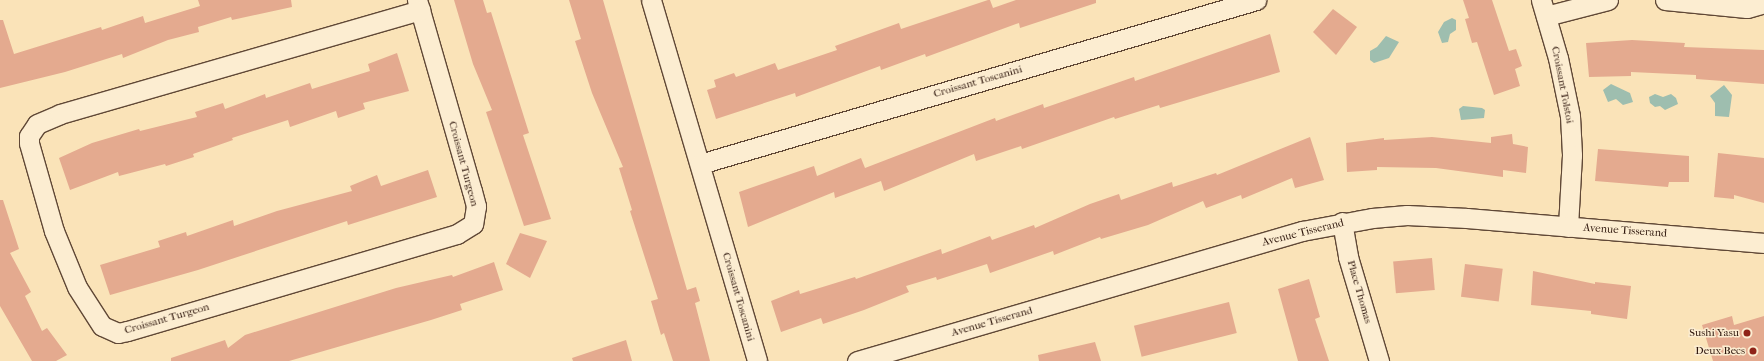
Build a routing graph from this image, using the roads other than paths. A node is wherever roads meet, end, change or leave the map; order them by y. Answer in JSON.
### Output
{"nodes":[{"id":1,"x":651,"y":0,"type":"edge"},
{"id":2,"x":1256,"y":0,"type":"edge"},
{"id":3,"x":1608,"y":0,"type":"edge"},
{"id":4,"x":1665,"y":0,"type":"edge"},
{"id":5,"x":1764,"y":3,"type":"edge"},
{"id":6,"x":418,"y":5,"type":"edge"},
{"id":7,"x":1544,"y":8,"type":"edge"},
{"id":8,"x":700,"y":164,"type":"junction"},
{"id":9,"x":1342,"y":222,"type":"junction"},
{"id":10,"x":1568,"y":227,"type":"junction"},
{"id":11,"x":1764,"y":243,"type":"edge"},
{"id":12,"x":756,"y":361,"type":"edge"},
{"id":13,"x":857,"y":361,"type":"edge"},
{"id":14,"x":1379,"y":361,"type":"edge"}],
"edges":[{"from":1,"to":8,"type":"street","name":"Croissant Toscanini"},
{"from":2,"to":8,"type":"street","name":"Croissant Toscanini"},
{"from":3,"to":7,"type":"street","name":"Croissant Tolstoi"},
{"from":4,"to":5,"type":"street"},
{"from":6,"to":6,"type":"street","name":"Croissant Turgeon"},
{"from":7,"to":10,"type":"street","name":"Croissant Tolstoi"},
{"from":8,"to":12,"type":"street","name":"Croissant Toscanini"},
{"from":9,"to":10,"type":"street","name":"Avenue Tisserand"},
{"from":9,"to":13,"type":"street","name":"Avenue Tisserand"},
{"from":9,"to":14,"type":"street","name":"Place Thomas"},
{"from":10,"to":11,"type":"street","name":"Avenue Tisserand"}]}
